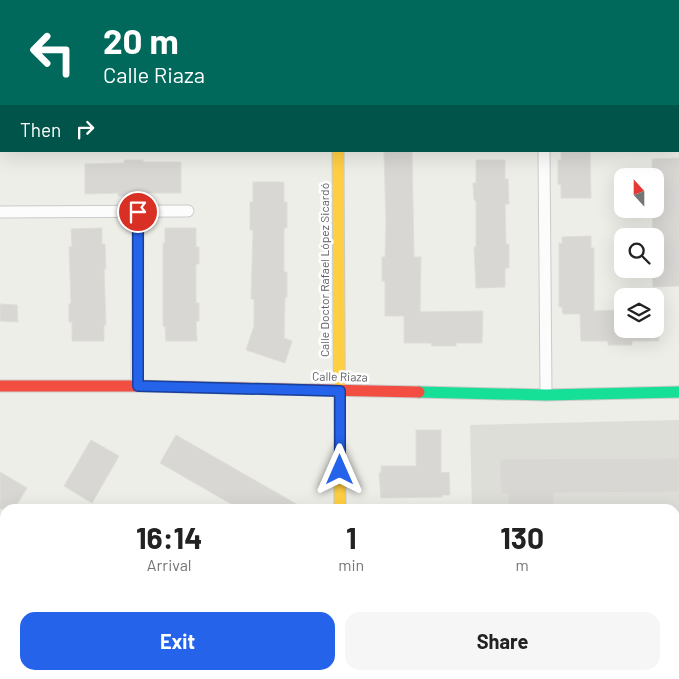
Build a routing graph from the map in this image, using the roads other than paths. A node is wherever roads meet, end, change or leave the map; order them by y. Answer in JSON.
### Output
{"nodes":[{"id":1,"x":338,"y":152,"type":"edge"},
{"id":2,"x":544,"y":152,"type":"edge"},
{"id":3,"x":188,"y":211,"type":"dead end"},
{"id":4,"x":0,"y":212,"type":"edge"},
{"id":5,"x":138,"y":212,"type":"junction"},
{"id":6,"x":0,"y":386,"type":"edge"},
{"id":7,"x":138,"y":386,"type":"junction"},
{"id":8,"x":340,"y":391,"type":"junction"},
{"id":9,"x":679,"y":392,"type":"edge"},
{"id":10,"x":546,"y":395,"type":"junction"},
{"id":11,"x":340,"y":504,"type":"edge"}],
"edges":[{"from":1,"to":8,"type":"street","name":"Calle Doctor Rafael López Sicardó"},
{"from":2,"to":10,"type":"lane"},
{"from":3,"to":5,"type":"lane"},
{"from":4,"to":5,"type":"lane"},
{"from":5,"to":7,"type":"lane"},
{"from":6,"to":7,"type":"street","name":"Calle Riaza"},
{"from":7,"to":8,"type":"street","name":"Calle Riaza"},
{"from":8,"to":10,"type":"street","name":"Calle Riaza"},
{"from":8,"to":11,"type":"street","name":"Calle Doctor Rafael López Sicardó"},
{"from":9,"to":10,"type":"street","name":"Calle Riaza"}]}
